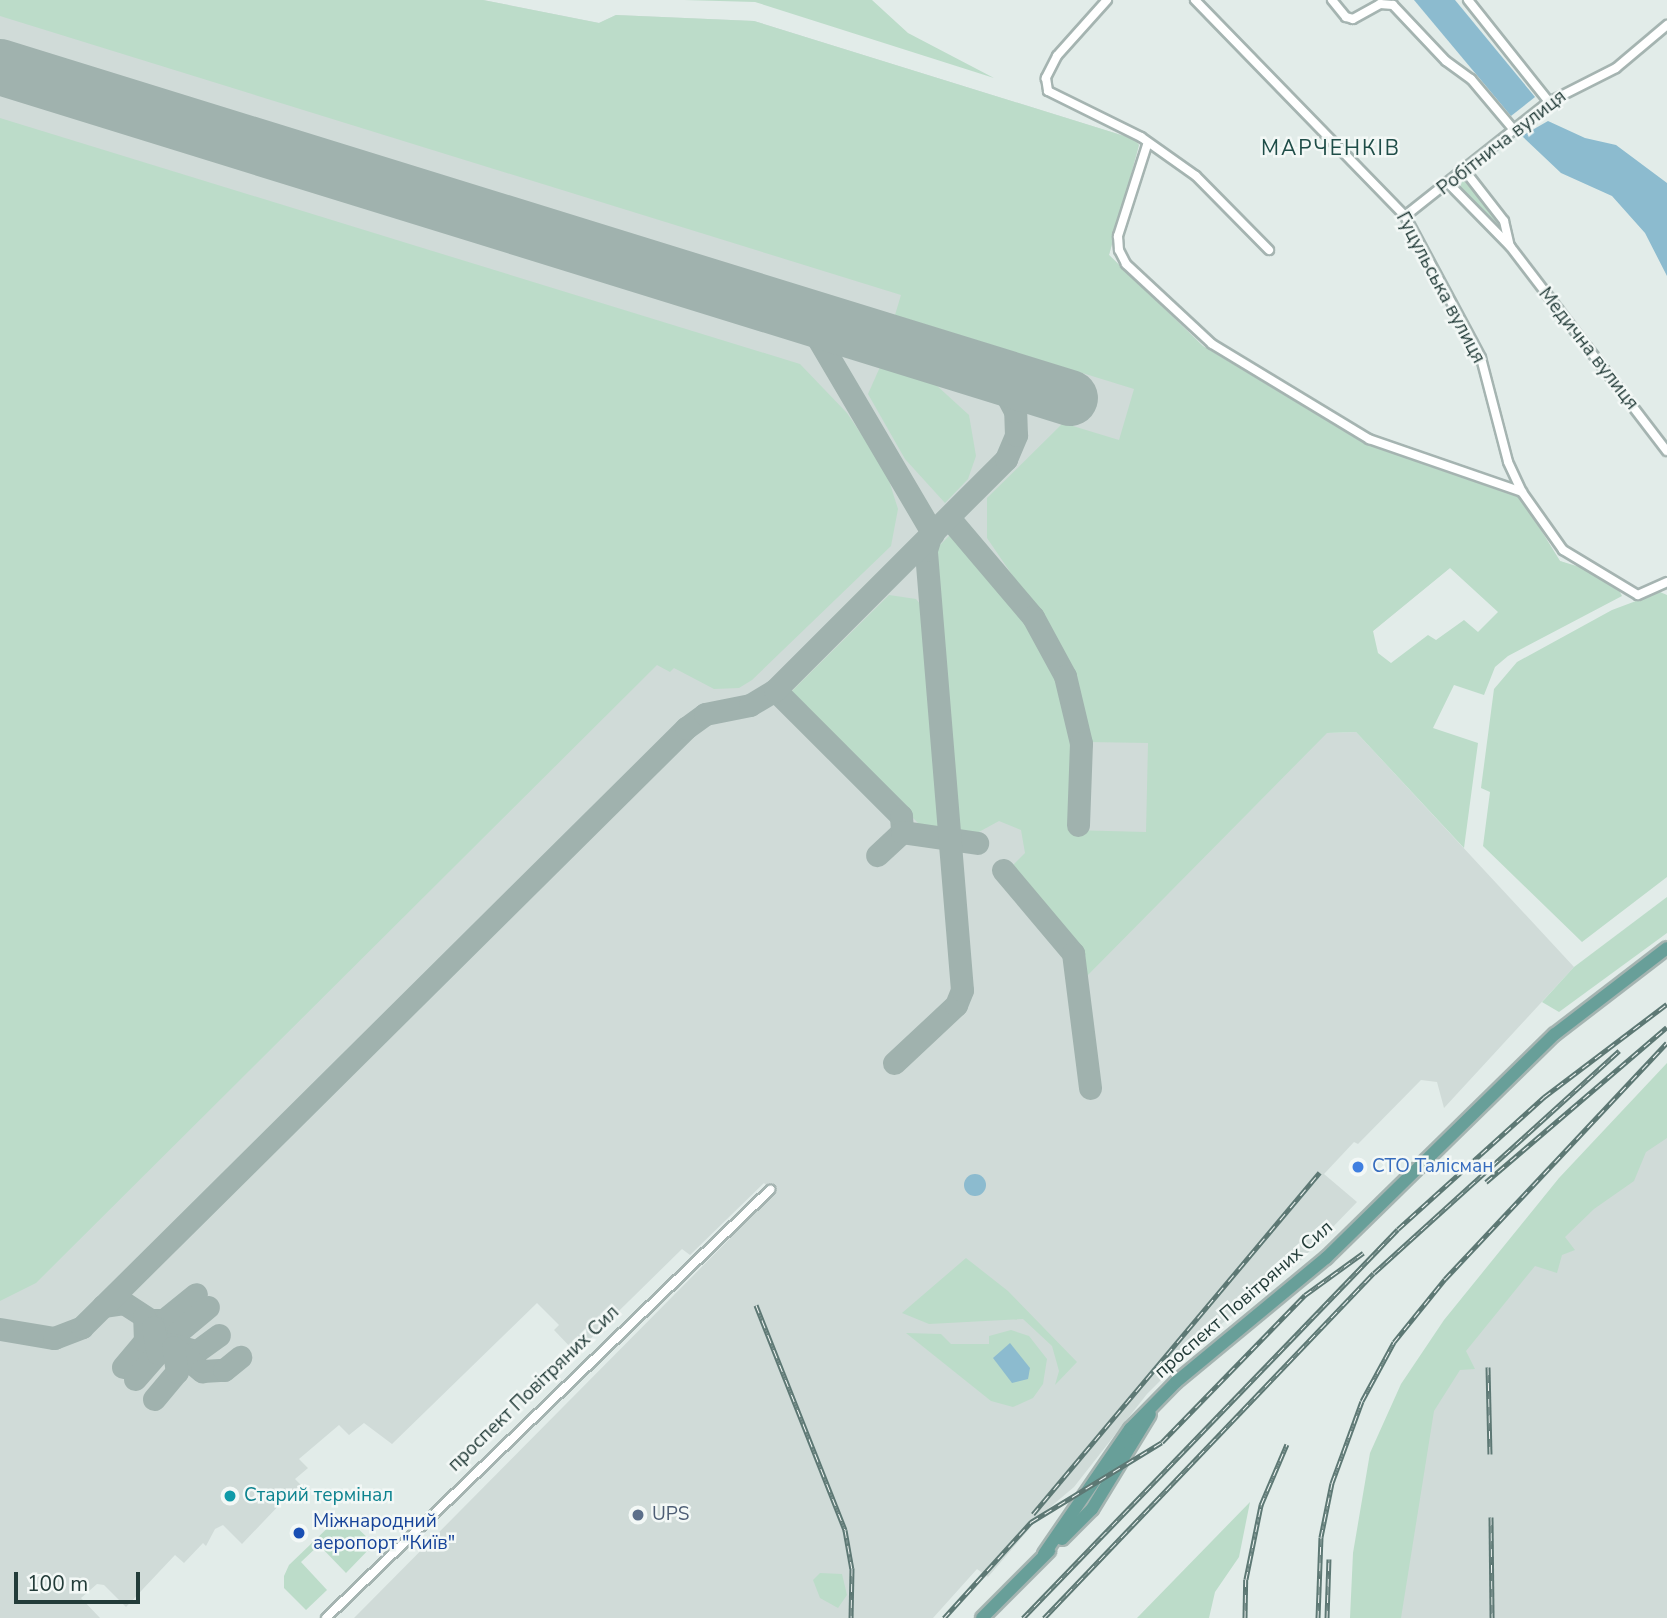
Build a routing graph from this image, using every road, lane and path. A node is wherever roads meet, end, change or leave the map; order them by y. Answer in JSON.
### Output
{"nodes":[{"id":1,"x":1107,"y":0,"type":"edge"},
{"id":2,"x":1195,"y":0,"type":"edge"},
{"id":3,"x":1332,"y":0,"type":"edge"},
{"id":4,"x":1468,"y":0,"type":"edge"},
{"id":5,"x":1667,"y":24,"type":"edge"},
{"id":6,"x":1549,"y":102,"type":"junction"},
{"id":7,"x":1514,"y":130,"type":"junction"},
{"id":8,"x":1147,"y":145,"type":"junction"},
{"id":9,"x":1469,"y":168,"type":"junction"},
{"id":10,"x":1450,"y":185,"type":"junction"},
{"id":11,"x":1405,"y":216,"type":"junction"},
{"id":12,"x":1510,"y":246,"type":"junction"},
{"id":13,"x":1269,"y":250,"type":"dead end"},
{"id":14,"x":1667,"y":451,"type":"edge"},
{"id":15,"x":1522,"y":492,"type":"junction"},
{"id":16,"x":1667,"y":582,"type":"edge"},
{"id":17,"x":1667,"y":948,"type":"edge"},
{"id":18,"x":770,"y":1190,"type":"dead end"},
{"id":19,"x":326,"y":1618,"type":"edge"},
{"id":20,"x":982,"y":1618,"type":"edge"}],
"edges":[{"from":1,"to":8,"type":"street"},
{"from":2,"to":11,"type":"street","name":"Гуцульська вулиця"},
{"from":3,"to":7,"type":"street"},
{"from":4,"to":6,"type":"street"},
{"from":5,"to":6,"type":"street","name":"Робітнича вулиця"},
{"from":6,"to":7,"type":"street","name":"Робітнича вулиця"},
{"from":7,"to":9,"type":"street","name":"Робітнича вулиця"},
{"from":8,"to":13,"type":"street"},
{"from":8,"to":15,"type":"street"},
{"from":9,"to":10,"type":"street","name":"Робітнича вулиця"},
{"from":9,"to":12,"type":"street","name":"Медична вулиця"},
{"from":10,"to":11,"type":"street","name":"Робітнича вулиця"},
{"from":10,"to":12,"type":"street","name":"Медична вулиця"},
{"from":11,"to":15,"type":"street","name":"Гуцульська вулиця"},
{"from":12,"to":14,"type":"street","name":"Медична вулиця"},
{"from":15,"to":16,"type":"street","name":"Гуцульська вулиця"},
{"from":17,"to":20,"type":"main road","name":"проспект Повітряних Сил"},
{"from":18,"to":19,"type":"street","name":"проспект Повітряних Сил"}]}
